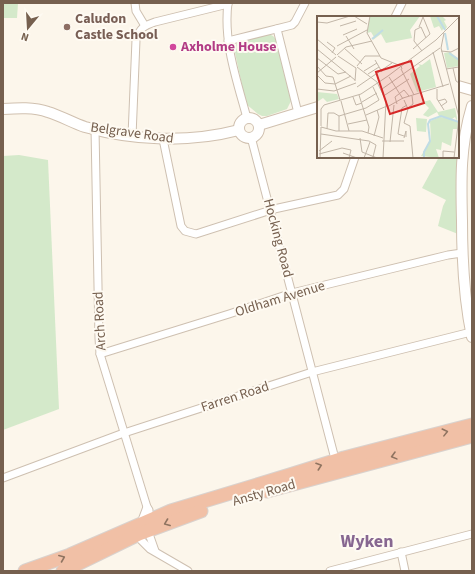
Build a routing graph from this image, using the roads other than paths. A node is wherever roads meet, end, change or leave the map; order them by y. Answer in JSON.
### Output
{"nodes":[{"id":1,"x":135,"y":3,"type":"edge"},
{"id":2,"x":305,"y":3,"type":"edge"},
{"id":3,"x":402,"y":3,"type":"edge"},
{"id":4,"x":228,"y":4,"type":"edge"},
{"id":5,"x":396,"y":16,"type":"edge"},
{"id":6,"x":145,"y":26,"type":"junction"},
{"id":7,"x":277,"y":29,"type":"junction"},
{"id":8,"x":228,"y":41,"type":"junction"},
{"id":9,"x":459,"y":86,"type":"edge"},
{"id":10,"x":472,"y":90,"type":"edge"},
{"id":11,"x":472,"y":106,"type":"edge"},
{"id":12,"x":317,"y":107,"type":"edge"},
{"id":13,"x":3,"y":108,"type":"edge"},
{"id":14,"x":298,"y":113,"type":"junction"},
{"id":15,"x":247,"y":118,"type":"junction"},
{"id":16,"x":259,"y":125,"type":"junction"},
{"id":17,"x":94,"y":129,"type":"junction"},
{"id":18,"x":239,"y":130,"type":"junction"},
{"id":19,"x":132,"y":136,"type":"junction"},
{"id":20,"x":251,"y":137,"type":"junction"},
{"id":21,"x":163,"y":138,"type":"junction"},
{"id":22,"x":355,"y":158,"type":"edge"},
{"id":23,"x":270,"y":210,"type":"junction"},
{"id":24,"x":462,"y":253,"type":"junction"},
{"id":25,"x":292,"y":293,"type":"junction"},
{"id":26,"x":472,"y":335,"type":"edge"},
{"id":27,"x":100,"y":354,"type":"junction"},
{"id":28,"x":312,"y":372,"type":"junction"},
{"id":29,"x":472,"y":425,"type":"edge"},
{"id":30,"x":125,"y":433,"type":"junction"},
{"id":31,"x":472,"y":436,"type":"edge"},
{"id":32,"x":336,"y":462,"type":"junction"},
{"id":33,"x":3,"y":478,"type":"edge"},
{"id":34,"x":145,"y":523,"type":"junction"},
{"id":35,"x":472,"y":534,"type":"edge"},
{"id":36,"x":400,"y":552,"type":"junction"},
{"id":37,"x":25,"y":571,"type":"edge"},
{"id":38,"x":63,"y":571,"type":"edge"},
{"id":39,"x":188,"y":571,"type":"edge"},
{"id":40,"x":330,"y":571,"type":"edge"},
{"id":41,"x":404,"y":571,"type":"edge"}],
"edges":[{"from":1,"to":6,"type":"street"},
{"from":2,"to":7,"type":"street"},
{"from":3,"to":5,"type":"street"},
{"from":4,"to":6,"type":"street"},
{"from":4,"to":8,"type":"street"},
{"from":6,"to":19,"type":"street"},
{"from":7,"to":8,"type":"street"},
{"from":7,"to":14,"type":"street"},
{"from":8,"to":15,"type":"street"},
{"from":9,"to":10,"type":"street"},
{"from":11,"to":24,"type":"street"},
{"from":12,"to":14,"type":"street"},
{"from":13,"to":17,"type":"street","name":"Belgrave Road"},
{"from":14,"to":16,"type":"street"},
{"from":15,"to":16,"type":"street"},
{"from":15,"to":18,"type":"street"},
{"from":16,"to":20,"type":"street"},
{"from":17,"to":19,"type":"street","name":"Belgrave Road"},
{"from":17,"to":27,"type":"street","name":"Arch Road"},
{"from":18,"to":20,"type":"street"},
{"from":18,"to":21,"type":"street","name":"Belgrave Road"},
{"from":19,"to":21,"type":"street","name":"Belgrave Road"},
{"from":20,"to":23,"type":"street","name":"Hocking Road"},
{"from":21,"to":23,"type":"street"},
{"from":22,"to":23,"type":"street"},
{"from":23,"to":25,"type":"street","name":"Hocking Road"},
{"from":24,"to":25,"type":"street","name":"Oldham Avenue"},
{"from":24,"to":26,"type":"street"},
{"from":25,"to":27,"type":"street","name":"Oldham Avenue"},
{"from":25,"to":28,"type":"street","name":"Hocking Road"},
{"from":26,"to":28,"type":"street","name":"Farren Road"},
{"from":27,"to":30,"type":"street","name":"Arch Road"},
{"from":28,"to":30,"type":"street","name":"Farren Road"},
{"from":28,"to":32,"type":"street","name":"Hocking Road"},
{"from":32,"to":29,"type":"highway","name":"Ansty Road","one_way":true},
{"from":30,"to":33,"type":"street","name":"Farren Road"},
{"from":30,"to":34,"type":"street","name":"Arch Road"},
{"from":31,"to":32,"type":"highway","name":"Ansty Road","one_way":true},
{"from":32,"to":34,"type":"highway","name":"Ansty Road"},
{"from":37,"to":34,"type":"highway","name":"Ansty Road","one_way":true},
{"from":34,"to":38,"type":"highway","name":"Ansty Road"},
{"from":34,"to":39,"type":"street"},
{"from":35,"to":36,"type":"street"},
{"from":36,"to":40,"type":"street"},
{"from":36,"to":41,"type":"street"}]}
